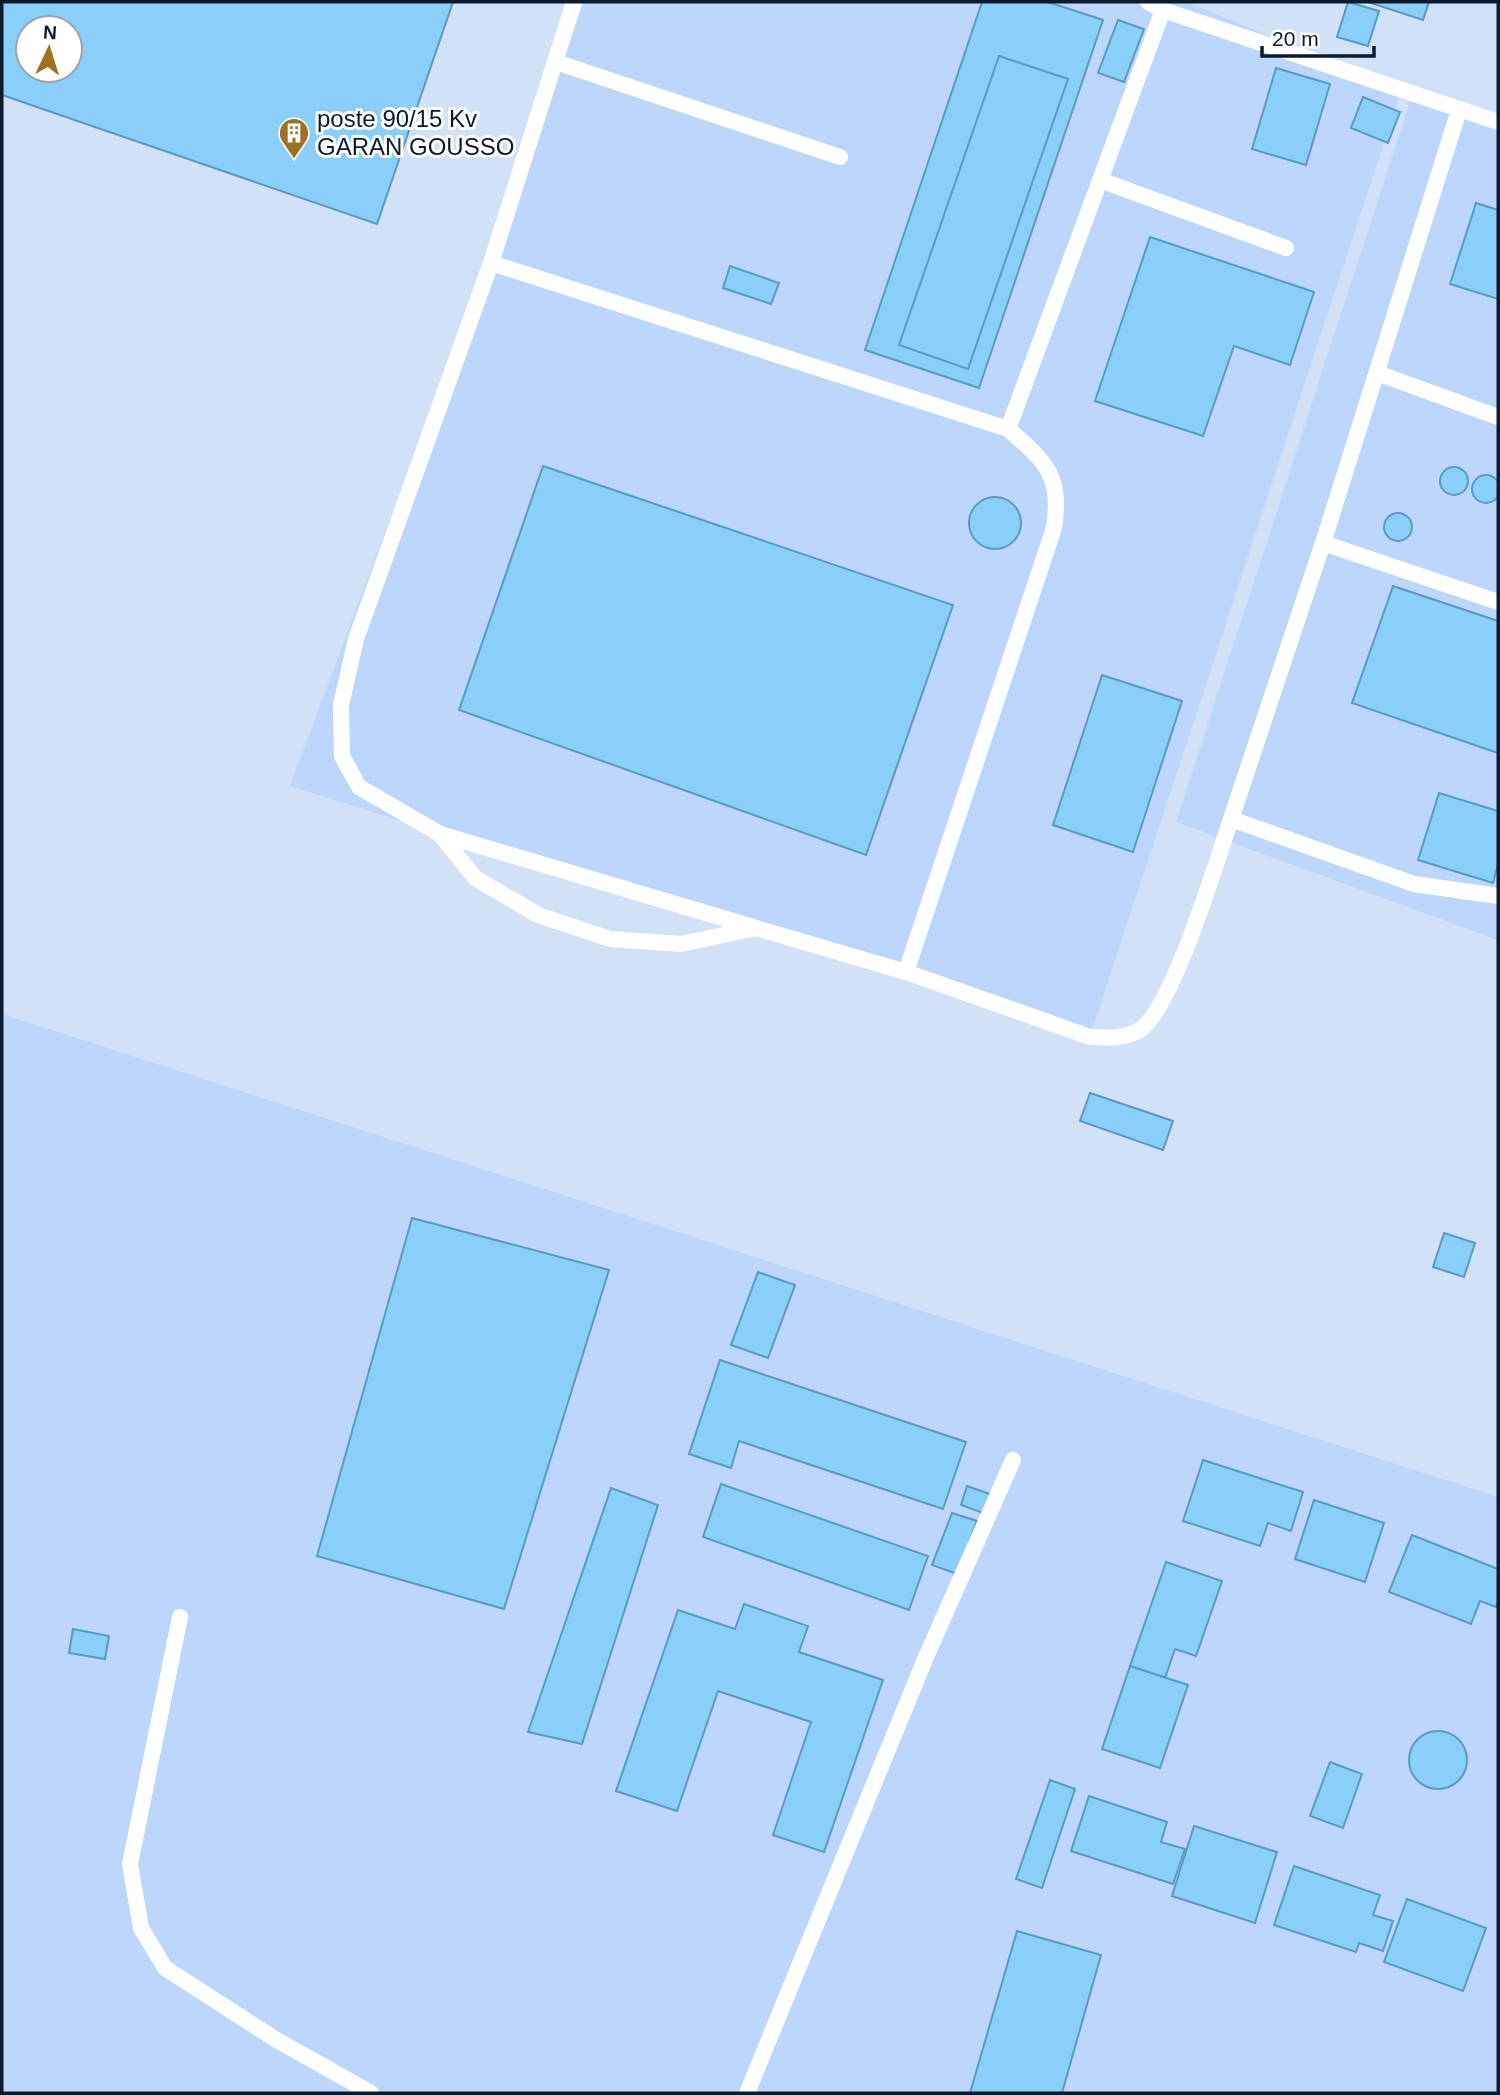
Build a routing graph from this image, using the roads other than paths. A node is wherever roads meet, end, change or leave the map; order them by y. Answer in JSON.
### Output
{"nodes":[{"id":1,"x":574,"y":2,"type":"edge"},
{"id":2,"x":1148,"y":2,"type":"edge"},
{"id":3,"x":1163,"y":10,"type":"junction"},
{"id":4,"x":556,"y":62,"type":"junction"},
{"id":5,"x":1459,"y":110,"type":"junction"},
{"id":6,"x":1498,"y":122,"type":"edge"},
{"id":7,"x":840,"y":157,"type":"dead end"},
{"id":8,"x":1100,"y":180,"type":"junction"},
{"id":9,"x":1286,"y":248,"type":"dead end"},
{"id":10,"x":491,"y":263,"type":"junction"},
{"id":11,"x":1377,"y":373,"type":"junction"},
{"id":12,"x":1498,"y":417,"type":"edge"},
{"id":13,"x":1008,"y":429,"type":"junction"},
{"id":14,"x":1322,"y":543,"type":"junction"},
{"id":15,"x":1498,"y":602,"type":"edge"},
{"id":16,"x":1231,"y":819,"type":"junction"},
{"id":17,"x":440,"y":834,"type":"junction"},
{"id":18,"x":1498,"y":896,"type":"edge"},
{"id":19,"x":755,"y":928,"type":"junction"},
{"id":20,"x":906,"y":972,"type":"junction"},
{"id":21,"x":1013,"y":1460,"type":"dead end"},
{"id":22,"x":180,"y":1617,"type":"dead end"},
{"id":23,"x":371,"y":2093,"type":"edge"},
{"id":24,"x":747,"y":2093,"type":"edge"}],
"edges":[{"from":1,"to":4,"type":"lane"},
{"from":2,"to":3,"type":"lane"},
{"from":3,"to":5,"type":"lane"},
{"from":3,"to":8,"type":"lane"},
{"from":4,"to":7,"type":"lane"},
{"from":4,"to":10,"type":"lane"},
{"from":5,"to":6,"type":"lane"},
{"from":5,"to":11,"type":"lane"},
{"from":8,"to":9,"type":"lane"},
{"from":8,"to":13,"type":"lane"},
{"from":10,"to":13,"type":"lane"},
{"from":10,"to":17,"type":"lane"},
{"from":11,"to":12,"type":"lane"},
{"from":11,"to":14,"type":"lane"},
{"from":13,"to":20,"type":"lane"},
{"from":14,"to":15,"type":"lane"},
{"from":14,"to":16,"type":"lane"},
{"from":16,"to":18,"type":"lane"},
{"from":16,"to":20,"type":"lane"},
{"from":17,"to":19,"type":"lane"},
{"from":17,"to":19,"type":"lane"},
{"from":19,"to":20,"type":"lane"},
{"from":21,"to":24,"type":"lane"},
{"from":22,"to":23,"type":"lane"}]}
